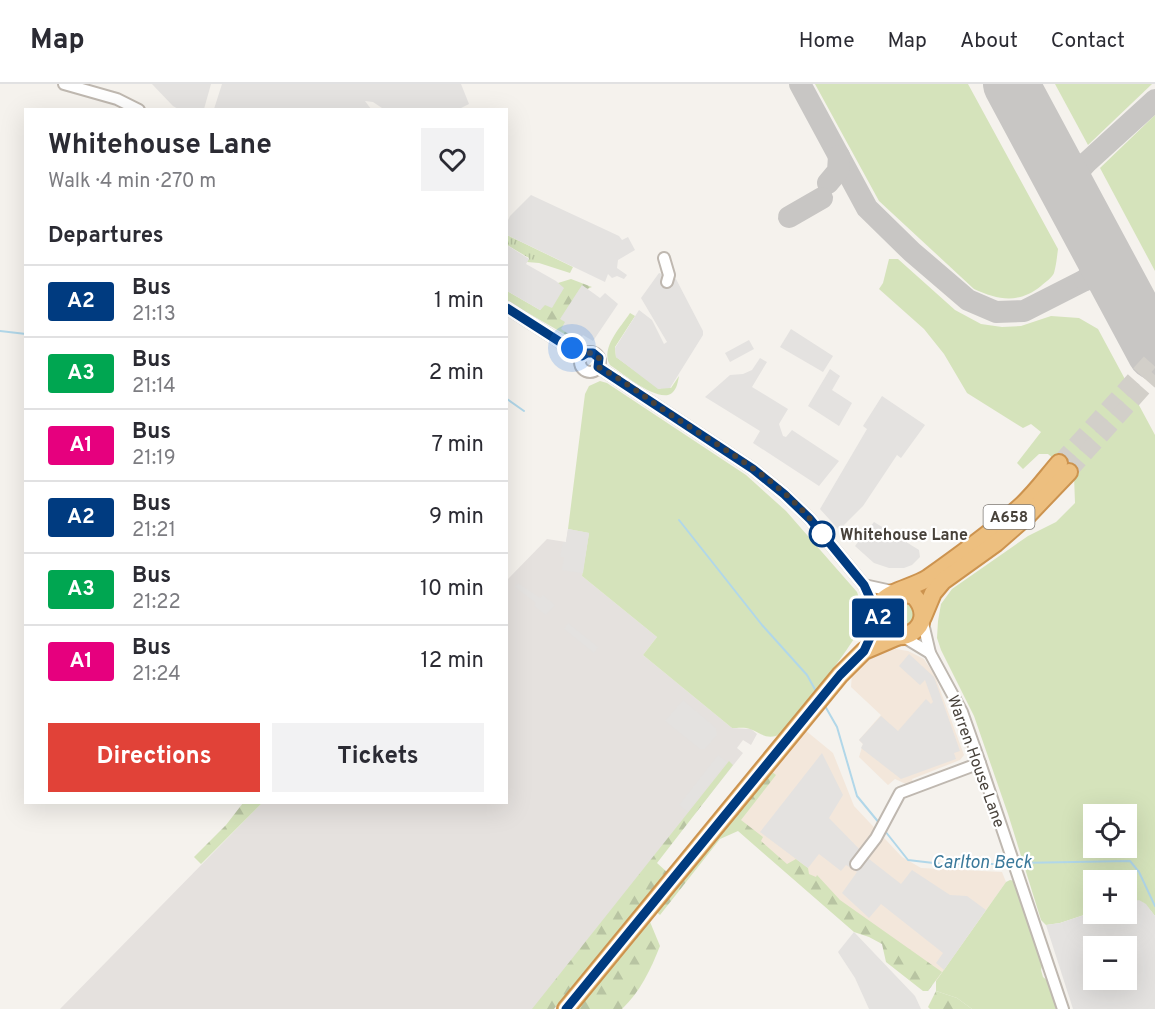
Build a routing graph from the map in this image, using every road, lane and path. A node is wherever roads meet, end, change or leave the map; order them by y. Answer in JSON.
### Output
{"nodes":[{"id":1,"x":64,"y":84,"type":"edge"},
{"id":2,"x":135,"y":108,"type":"edge"},
{"id":3,"x":664,"y":258,"type":"dead end"},
{"id":4,"x":667,"y":282,"type":"dead end"},
{"id":5,"x":508,"y":309,"type":"edge"},
{"id":6,"x":1064,"y":467,"type":"tunnel mouth"},
{"id":7,"x":992,"y":538,"type":"junction"},
{"id":8,"x":864,"y":585,"type":"junction"},
{"id":9,"x":898,"y":592,"type":"junction"},
{"id":10,"x":878,"y":616,"type":"junction"},
{"id":11,"x":923,"y":618,"type":"junction"},
{"id":12,"x":900,"y":636,"type":"junction"},
{"id":13,"x":864,"y":651,"type":"junction"},
{"id":14,"x":930,"y":653,"type":"junction"},
{"id":15,"x":980,"y":763,"type":"junction"},
{"id":16,"x":856,"y":864,"type":"dead end"},
{"id":17,"x":566,"y":1009,"type":"edge"},
{"id":18,"x":1063,"y":1009,"type":"edge"}],
"edges":[{"from":1,"to":2,"type":"street"},
{"from":3,"to":4,"type":"street"},
{"from":5,"to":8,"type":"street"},
{"from":6,"to":7,"type":"highway","number":"A658"},
{"from":7,"to":9,"type":"highway","number":"A658"},
{"from":7,"to":11,"type":"highway","number":"A658"},
{"from":8,"to":9,"type":"street"},
{"from":8,"to":10,"type":"street"},
{"from":9,"to":10,"type":"highway"},
{"from":9,"to":11,"type":"highway"},
{"from":10,"to":12,"type":"highway"},
{"from":10,"to":13,"type":"highway"},
{"from":11,"to":12,"type":"highway"},
{"from":11,"to":14,"type":"street","name":"Warren House Lane"},
{"from":12,"to":13,"type":"highway"},
{"from":12,"to":14,"type":"street"},
{"from":13,"to":17,"type":"highway"},
{"from":14,"to":15,"type":"street","name":"Warren House Lane"},
{"from":15,"to":16,"type":"street"},
{"from":15,"to":18,"type":"street","name":"Warren House Lane"}]}
